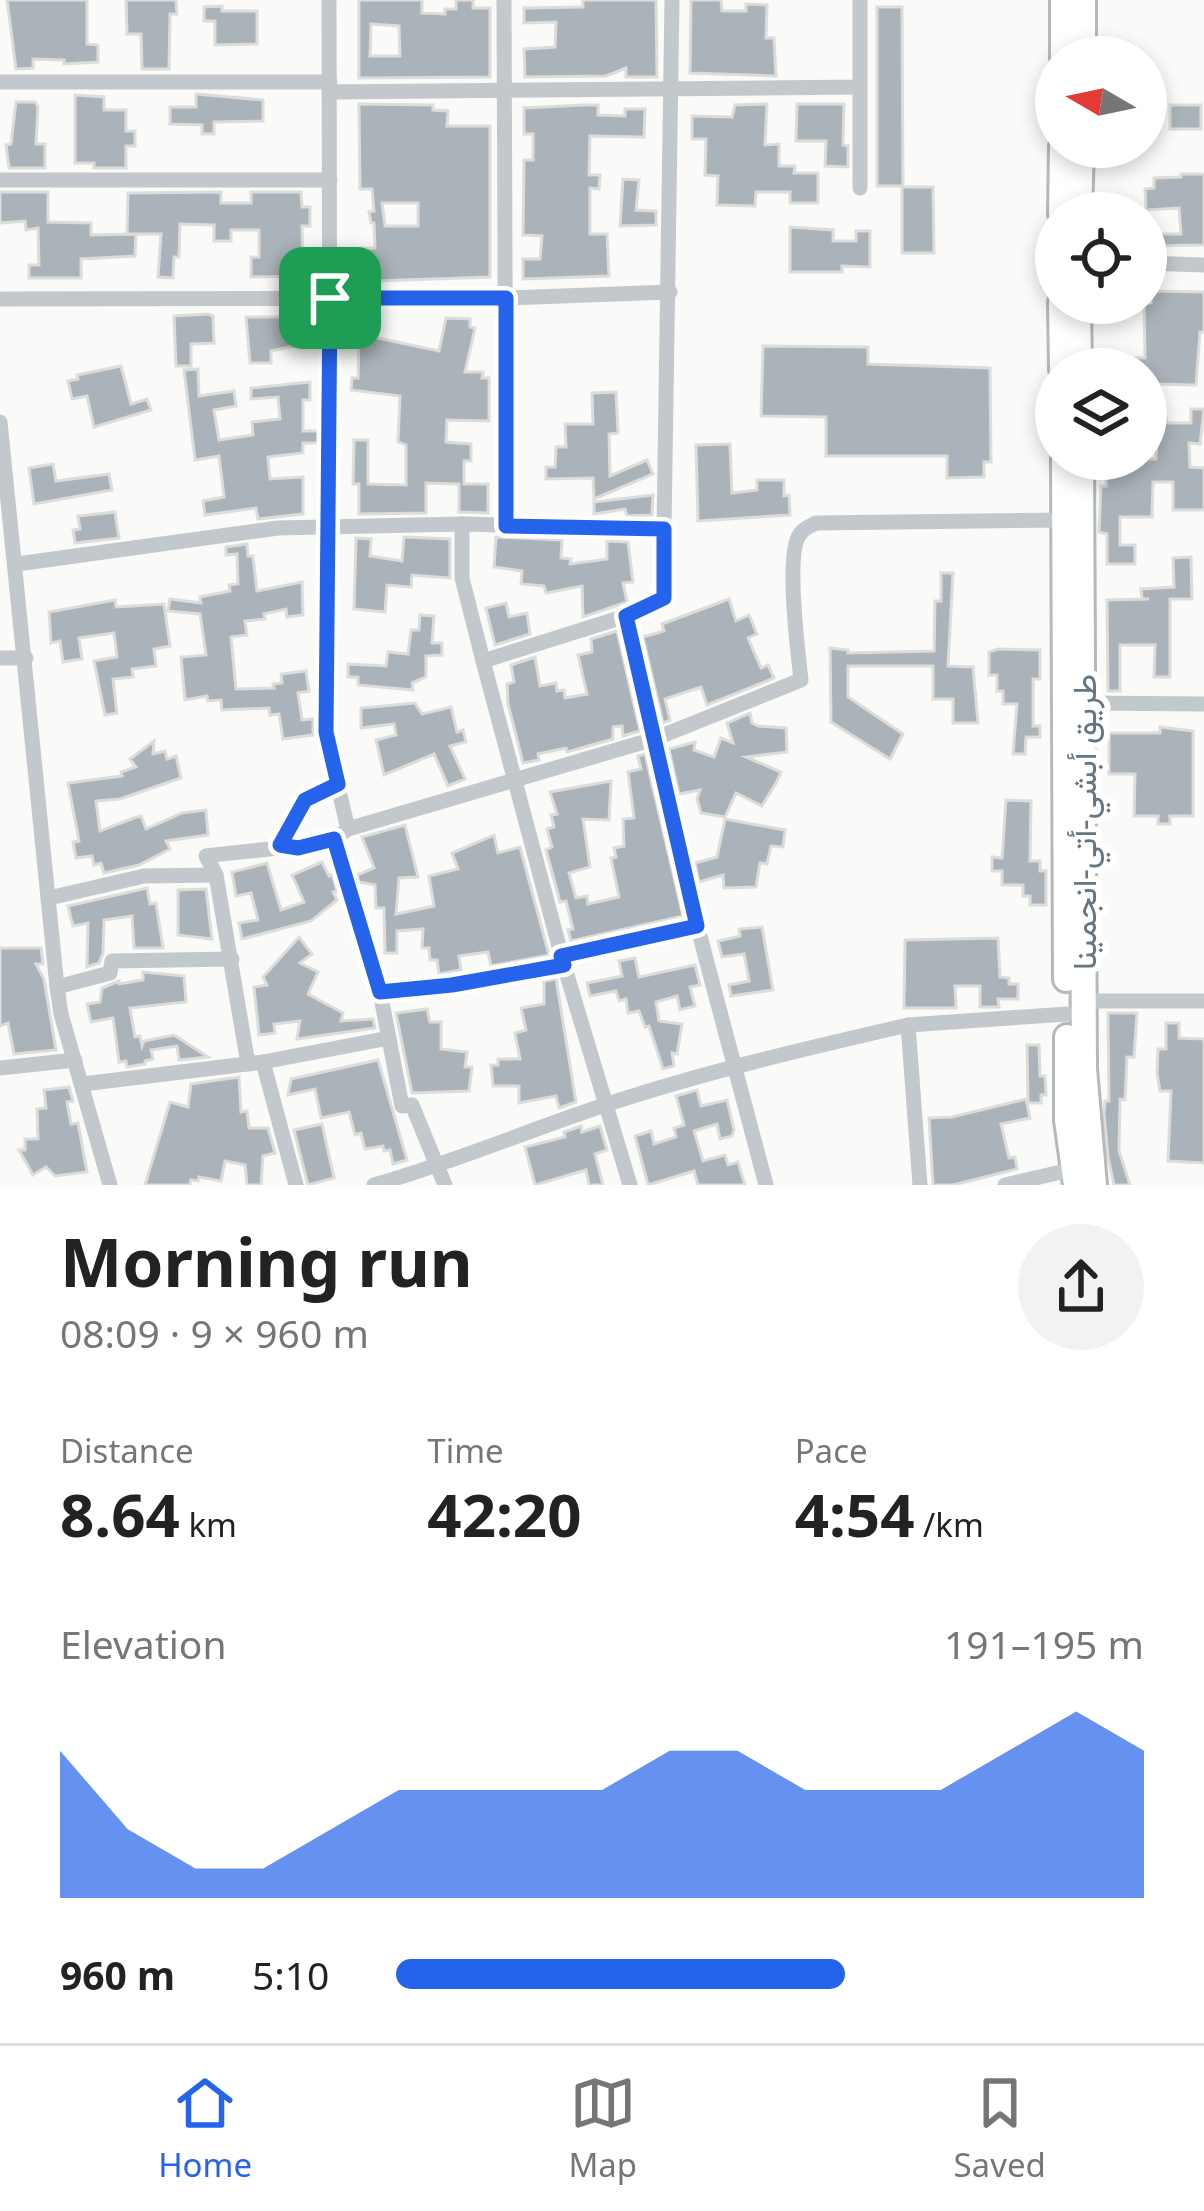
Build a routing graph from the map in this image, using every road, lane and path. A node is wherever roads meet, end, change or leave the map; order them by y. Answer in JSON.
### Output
{"nodes":[{"id":1,"x":329,"y":0,"type":"edge"},
{"id":2,"x":504,"y":0,"type":"edge"},
{"id":3,"x":672,"y":0,"type":"edge"},
{"id":4,"x":860,"y":0,"type":"edge"},
{"id":5,"x":1063,"y":0,"type":"edge"},
{"id":6,"x":1083,"y":0,"type":"edge"},
{"id":7,"x":1063,"y":36,"type":"edge"},
{"id":8,"x":1083,"y":36,"type":"edge"},
{"id":9,"x":0,"y":82,"type":"edge"},
{"id":10,"x":330,"y":87,"type":"junction"},
{"id":11,"x":860,"y":87,"type":"junction"},
{"id":12,"x":672,"y":88,"type":"junction"},
{"id":13,"x":504,"y":91,"type":"junction"},
{"id":14,"x":0,"y":180,"type":"edge"},
{"id":15,"x":330,"y":180,"type":"junction"},
{"id":16,"x":860,"y":188,"type":"dead end"},
{"id":17,"x":1167,"y":264,"type":"edge"},
{"id":18,"x":1204,"y":265,"type":"edge"},
{"id":19,"x":670,"y":292,"type":"junction"},
{"id":20,"x":330,"y":298,"type":"junction"},
{"id":21,"x":506,"y":298,"type":"junction"},
{"id":22,"x":0,"y":299,"type":"edge"},
{"id":23,"x":0,"y":422,"type":"edge"},
{"id":24,"x":1064,"y":480,"type":"edge"},
{"id":25,"x":1081,"y":480,"type":"edge"},
{"id":26,"x":1065,"y":520,"type":"junction"},
{"id":27,"x":462,"y":524,"type":"junction"},
{"id":28,"x":330,"y":525,"type":"junction"},
{"id":29,"x":506,"y":526,"type":"junction"},
{"id":30,"x":664,"y":529,"type":"junction"},
{"id":31,"x":17,"y":564,"type":"junction"},
{"id":32,"x":626,"y":616,"type":"junction"},
{"id":33,"x":0,"y":658,"type":"edge"},
{"id":34,"x":26,"y":658,"type":"junction"},
{"id":35,"x":483,"y":661,"type":"junction"},
{"id":36,"x":1083,"y":703,"type":"junction"},
{"id":37,"x":1204,"y":704,"type":"edge"},
{"id":38,"x":654,"y":739,"type":"junction"},
{"id":39,"x":1072,"y":781,"type":"junction"},
{"id":40,"x":514,"y":782,"type":"junction"},
{"id":41,"x":338,"y":784,"type":"junction"},
{"id":42,"x":341,"y":834,"type":"junction"},
{"id":43,"x":280,"y":845,"type":"junction"},
{"id":44,"x":216,"y":875,"type":"junction"},
{"id":45,"x":50,"y":898,"type":"junction"},
{"id":46,"x":697,"y":926,"type":"junction"},
{"id":47,"x":232,"y":958,"type":"junction"},
{"id":48,"x":563,"y":961,"type":"junction"},
{"id":49,"x":57,"y":987,"type":"junction"},
{"id":50,"x":380,"y":992,"type":"junction"},
{"id":51,"x":1204,"y":1001,"type":"edge"},
{"id":52,"x":1075,"y":1007,"type":"junction"},
{"id":53,"x":908,"y":1025,"type":"junction"},
{"id":54,"x":389,"y":1038,"type":"junction"},
{"id":55,"x":74,"y":1060,"type":"junction"},
{"id":56,"x":256,"y":1063,"type":"junction"},
{"id":57,"x":735,"y":1065,"type":"junction"},
{"id":58,"x":0,"y":1068,"type":"edge"},
{"id":59,"x":83,"y":1084,"type":"junction"},
{"id":60,"x":607,"y":1104,"type":"junction"},
{"id":61,"x":439,"y":1167,"type":"junction"},
{"id":62,"x":1080,"y":1181,"type":"edge"},
{"id":63,"x":110,"y":1185,"type":"edge"},
{"id":64,"x":296,"y":1185,"type":"edge"},
{"id":65,"x":374,"y":1185,"type":"edge"},
{"id":66,"x":445,"y":1185,"type":"edge"},
{"id":67,"x":630,"y":1185,"type":"edge"},
{"id":68,"x":766,"y":1185,"type":"edge"},
{"id":69,"x":920,"y":1185,"type":"edge"},
{"id":70,"x":1006,"y":1185,"type":"edge"}],
"edges":[{"from":1,"to":10,"type":"street"},
{"from":2,"to":13,"type":"street"},
{"from":3,"to":12,"type":"street"},
{"from":4,"to":11,"type":"street"},
{"from":5,"to":7,"type":"highway"},
{"from":6,"to":8,"type":"highway"},
{"from":9,"to":10,"type":"street"},
{"from":10,"to":13,"type":"street"},
{"from":10,"to":15,"type":"street"},
{"from":11,"to":12,"type":"street"},
{"from":11,"to":16,"type":"street"},
{"from":12,"to":13,"type":"street"},
{"from":12,"to":19,"type":"street"},
{"from":13,"to":21,"type":"street"},
{"from":14,"to":15,"type":"street"},
{"from":15,"to":20,"type":"street"},
{"from":17,"to":18,"type":"street"},
{"from":19,"to":21,"type":"street"},
{"from":19,"to":30,"type":"street"},
{"from":20,"to":21,"type":"street"},
{"from":20,"to":22,"type":"street"},
{"from":20,"to":28,"type":"street"},
{"from":21,"to":29,"type":"street"},
{"from":23,"to":31,"type":"street"},
{"from":24,"to":26,"type":"highway"},
{"from":25,"to":36,"type":"highway","name":"طريق أبشي-أتي-انجمينا"},
{"from":26,"to":38,"type":"street"},
{"from":26,"to":39,"type":"highway"},
{"from":27,"to":28,"type":"street"},
{"from":27,"to":29,"type":"street"},
{"from":27,"to":35,"type":"street"},
{"from":28,"to":31,"type":"street"},
{"from":28,"to":41,"type":"street"},
{"from":29,"to":30,"type":"street"},
{"from":30,"to":32,"type":"street"},
{"from":31,"to":34,"type":"street"},
{"from":32,"to":35,"type":"street"},
{"from":32,"to":38,"type":"street"},
{"from":33,"to":34,"type":"street"},
{"from":34,"to":45,"type":"street"},
{"from":35,"to":40,"type":"street"},
{"from":36,"to":37,"type":"street"},
{"from":36,"to":39,"type":"highway","name":"طريق أبشي-أتي-انجمينا"},
{"from":38,"to":40,"type":"street"},
{"from":38,"to":46,"type":"street"},
{"from":39,"to":52,"type":"highway"},
{"from":40,"to":42,"type":"street"},
{"from":40,"to":48,"type":"street"},
{"from":41,"to":42,"type":"street"},
{"from":41,"to":43,"type":"street"},
{"from":42,"to":43,"type":"street"},
{"from":42,"to":50,"type":"street"},
{"from":43,"to":44,"type":"street"},
{"from":44,"to":45,"type":"street"},
{"from":44,"to":47,"type":"street"},
{"from":45,"to":49,"type":"street"},
{"from":46,"to":48,"type":"street"},
{"from":46,"to":57,"type":"street"},
{"from":47,"to":49,"type":"street"},
{"from":47,"to":56,"type":"street"},
{"from":48,"to":50,"type":"street"},
{"from":48,"to":60,"type":"street"},
{"from":49,"to":55,"type":"street"},
{"from":50,"to":54,"type":"street"},
{"from":51,"to":52,"type":"street"},
{"from":52,"to":53,"type":"street"},
{"from":52,"to":62,"type":"highway"},
{"from":53,"to":57,"type":"street"},
{"from":53,"to":69,"type":"street"},
{"from":54,"to":56,"type":"street"},
{"from":54,"to":61,"type":"street"},
{"from":55,"to":58,"type":"street"},
{"from":55,"to":59,"type":"street"},
{"from":56,"to":59,"type":"street"},
{"from":56,"to":64,"type":"street"},
{"from":57,"to":60,"type":"street"},
{"from":57,"to":68,"type":"street"},
{"from":59,"to":63,"type":"street"},
{"from":60,"to":61,"type":"street"},
{"from":60,"to":67,"type":"street"},
{"from":61,"to":65,"type":"street"},
{"from":61,"to":66,"type":"street"},
{"from":62,"to":70,"type":"street"}]}
